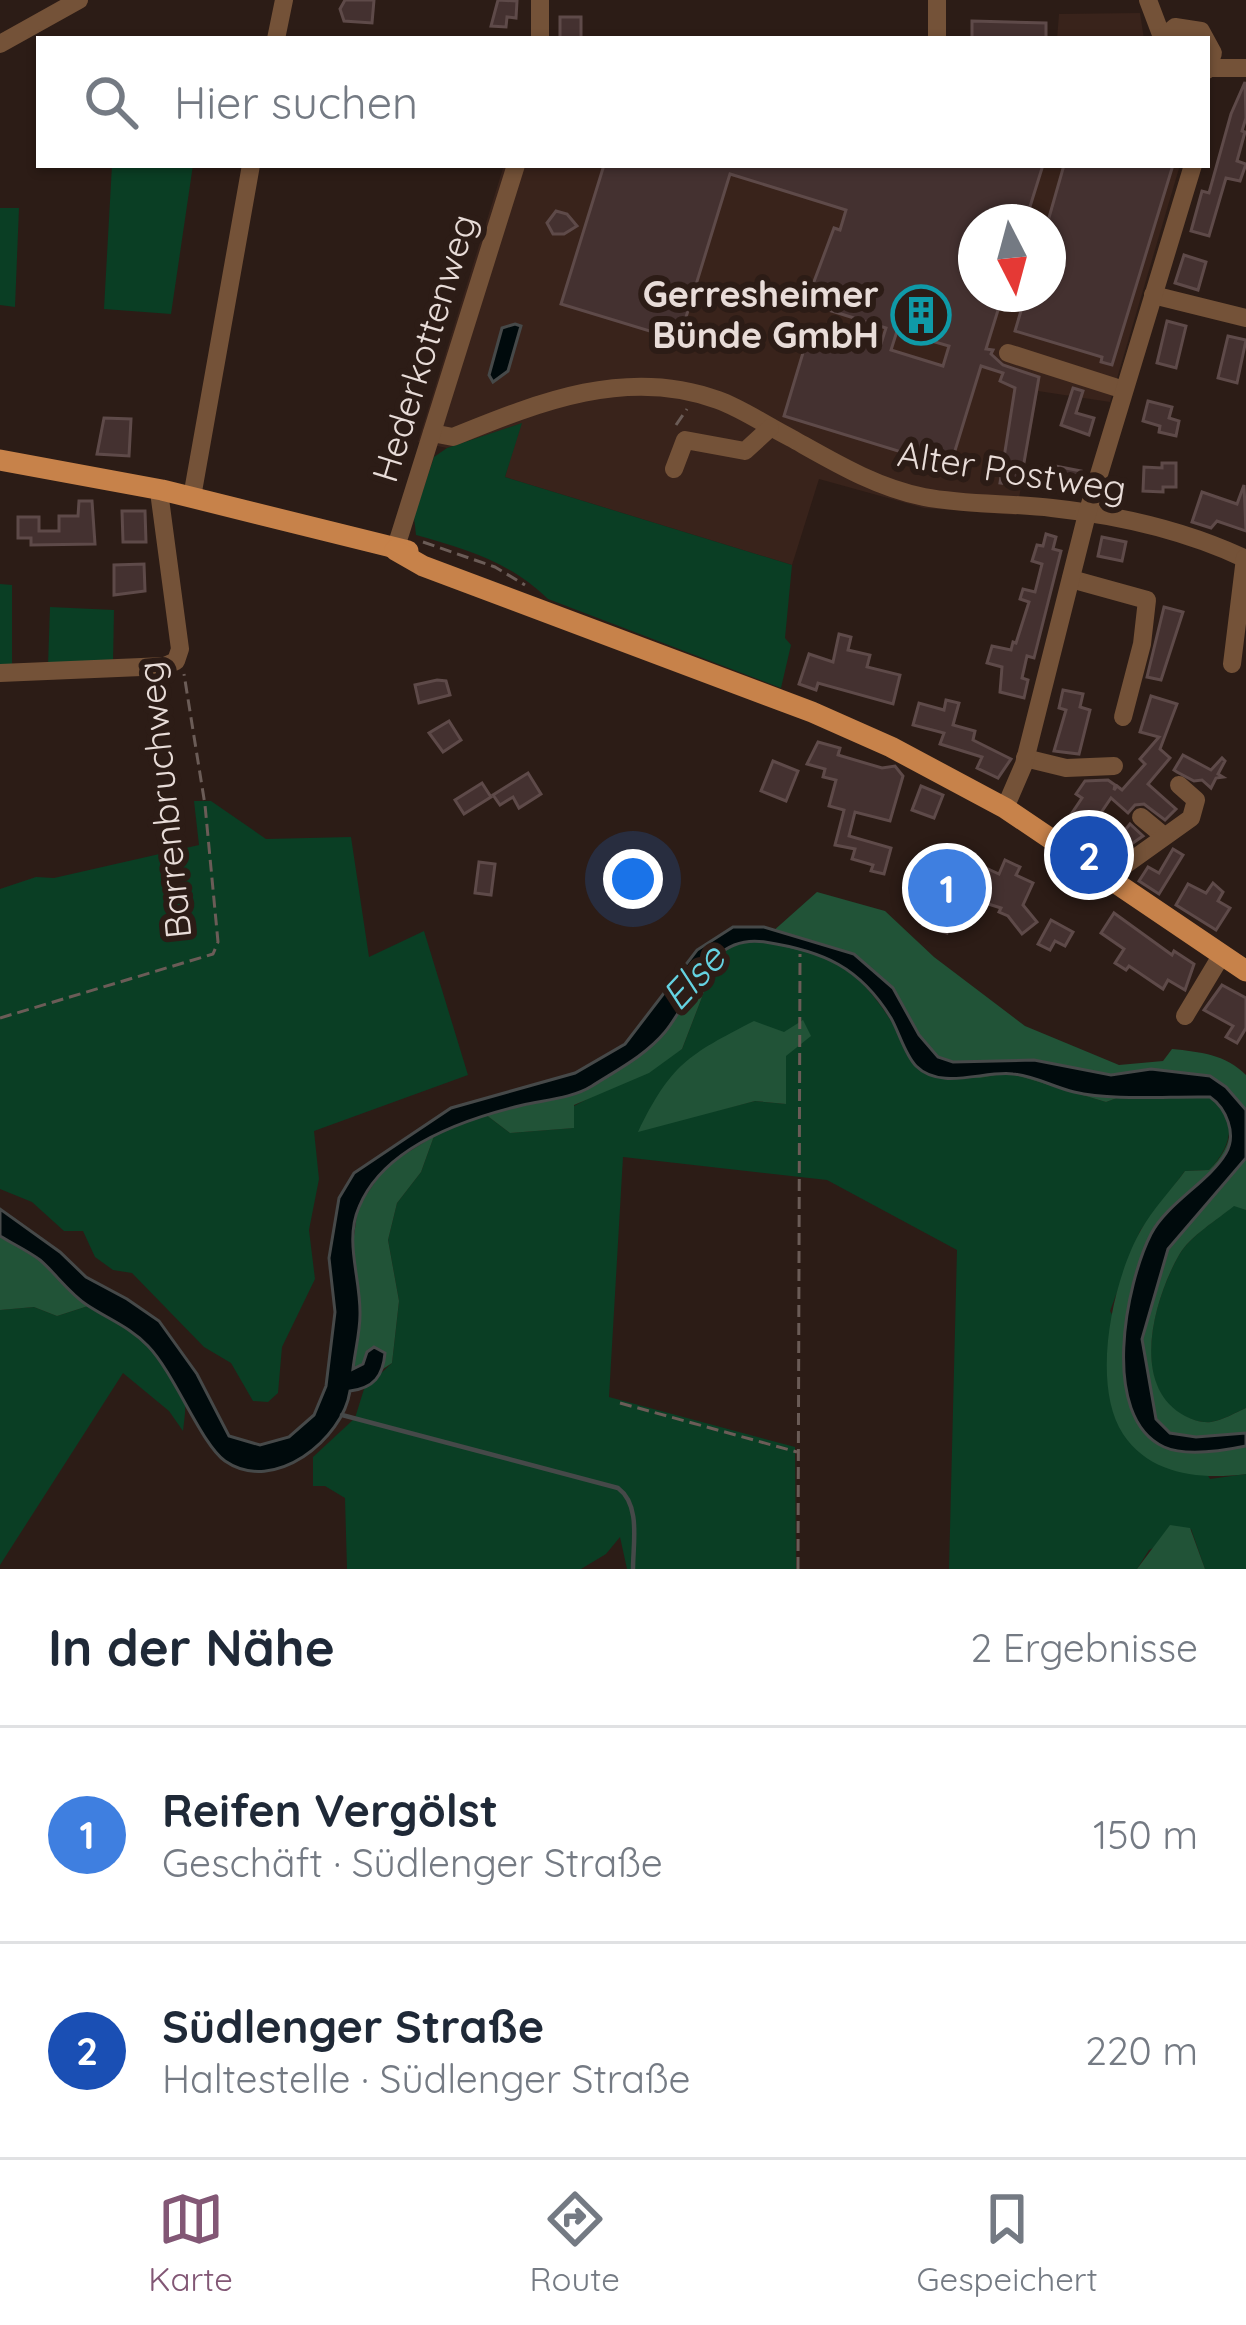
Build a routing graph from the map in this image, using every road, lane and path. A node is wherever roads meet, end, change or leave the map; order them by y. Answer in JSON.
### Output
{"nodes":[{"id":1,"x":79,"y":0,"type":"edge"},
{"id":2,"x":284,"y":0,"type":"edge"},
{"id":3,"x":540,"y":0,"type":"edge"},
{"id":4,"x":938,"y":0,"type":"edge"},
{"id":5,"x":1150,"y":0,"type":"edge"},
{"id":6,"x":1166,"y":34,"type":"edge"},
{"id":7,"x":277,"y":36,"type":"edge"},
{"id":8,"x":540,"y":36,"type":"edge"},
{"id":9,"x":937,"y":36,"type":"edge"},
{"id":10,"x":1202,"y":36,"type":"edge"},
{"id":11,"x":0,"y":44,"type":"edge"},
{"id":12,"x":1210,"y":64,"type":"edge"},
{"id":13,"x":1243,"y":68,"type":"edge"},
{"id":14,"x":250,"y":168,"type":"edge"},
{"id":15,"x":515,"y":168,"type":"edge"},
{"id":16,"x":1192,"y":168,"type":"edge"},
{"id":17,"x":1153,"y":295,"type":"junction"},
{"id":18,"x":1246,"y":318,"type":"edge"},
{"id":19,"x":1008,"y":353,"type":"dead end"},
{"id":20,"x":1124,"y":390,"type":"junction"},
{"id":21,"x":770,"y":428,"type":"junction"},
{"id":22,"x":432,"y":433,"type":"junction"},
{"id":23,"x":0,"y":460,"type":"edge"},
{"id":24,"x":674,"y":469,"type":"dead end"},
{"id":25,"x":162,"y":490,"type":"junction"},
{"id":26,"x":192,"y":496,"type":"junction"},
{"id":27,"x":1087,"y":514,"type":"junction"},
{"id":28,"x":397,"y":544,"type":"junction"},
{"id":29,"x":1245,"y":558,"type":"edge"},
{"id":30,"x":1071,"y":579,"type":"junction"},
{"id":31,"x":544,"y":610,"type":"junction"},
{"id":32,"x":180,"y":649,"type":"junction"},
{"id":33,"x":1232,"y":664,"type":"dead end"},
{"id":34,"x":0,"y":674,"type":"edge"},
{"id":35,"x":1123,"y":717,"type":"dead end"},
{"id":36,"x":1025,"y":758,"type":"junction"},
{"id":37,"x":1114,"y":766,"type":"dead end"},
{"id":38,"x":1178,"y":785,"type":"dead end"},
{"id":39,"x":1005,"y":808,"type":"junction"},
{"id":40,"x":1141,"y":817,"type":"dead end"},
{"id":41,"x":1164,"y":836,"type":"junction"},
{"id":42,"x":1107,"y":878,"type":"junction"},
{"id":43,"x":800,"y":955,"type":"dead end"},
{"id":44,"x":1220,"y":956,"type":"junction"},
{"id":45,"x":1246,"y":970,"type":"edge"},
{"id":46,"x":1185,"y":1016,"type":"dead end"},
{"id":47,"x":0,"y":1018,"type":"edge"},
{"id":48,"x":620,"y":1403,"type":"dead end"},
{"id":49,"x":798,"y":1452,"type":"junction"},
{"id":50,"x":798,"y":1569,"type":"edge"}],
"edges":[{"from":1,"to":11,"type":"street"},
{"from":2,"to":7,"type":"street"},
{"from":3,"to":8,"type":"street"},
{"from":4,"to":9,"type":"street"},
{"from":5,"to":6,"type":"street"},
{"from":6,"to":10,"type":"street"},
{"from":12,"to":13,"type":"street"},
{"from":14,"to":26,"type":"street"},
{"from":15,"to":22,"type":"street","name":"Hederkottenweg"},
{"from":16,"to":17,"type":"street"},
{"from":17,"to":18,"type":"street"},
{"from":17,"to":20,"type":"street"},
{"from":19,"to":20,"type":"street"},
{"from":20,"to":27,"type":"street"},
{"from":21,"to":22,"type":"street","name":"Alter Postweg"},
{"from":21,"to":24,"type":"street"},
{"from":21,"to":27,"type":"street","name":"Alter Postweg"},
{"from":22,"to":28,"type":"street","name":"Hederkottenweg"},
{"from":23,"to":25,"type":"main road"},
{"from":25,"to":26,"type":"main road"},
{"from":25,"to":32,"type":"street","name":"Barrenbruchweg"},
{"from":26,"to":28,"type":"main road"},
{"from":27,"to":29,"type":"street","name":"Alter Postweg"},
{"from":27,"to":30,"type":"street"},
{"from":28,"to":31,"type":"main road"},
{"from":28,"to":31,"type":"path"},
{"from":29,"to":33,"type":"street"},
{"from":30,"to":35,"type":"street"},
{"from":30,"to":36,"type":"street"},
{"from":31,"to":39,"type":"main road"},
{"from":32,"to":34,"type":"street"},
{"from":32,"to":47,"type":"path","name":"Barrenbruchweg"},
{"from":36,"to":37,"type":"street"},
{"from":36,"to":39,"type":"street"},
{"from":38,"to":41,"type":"street"},
{"from":39,"to":42,"type":"main road"},
{"from":40,"to":41,"type":"street"},
{"from":41,"to":42,"type":"street"},
{"from":42,"to":44,"type":"main road"},
{"from":43,"to":49,"type":"path"},
{"from":44,"to":45,"type":"main road"},
{"from":44,"to":46,"type":"street"},
{"from":48,"to":49,"type":"path"},
{"from":49,"to":50,"type":"path"}]}
